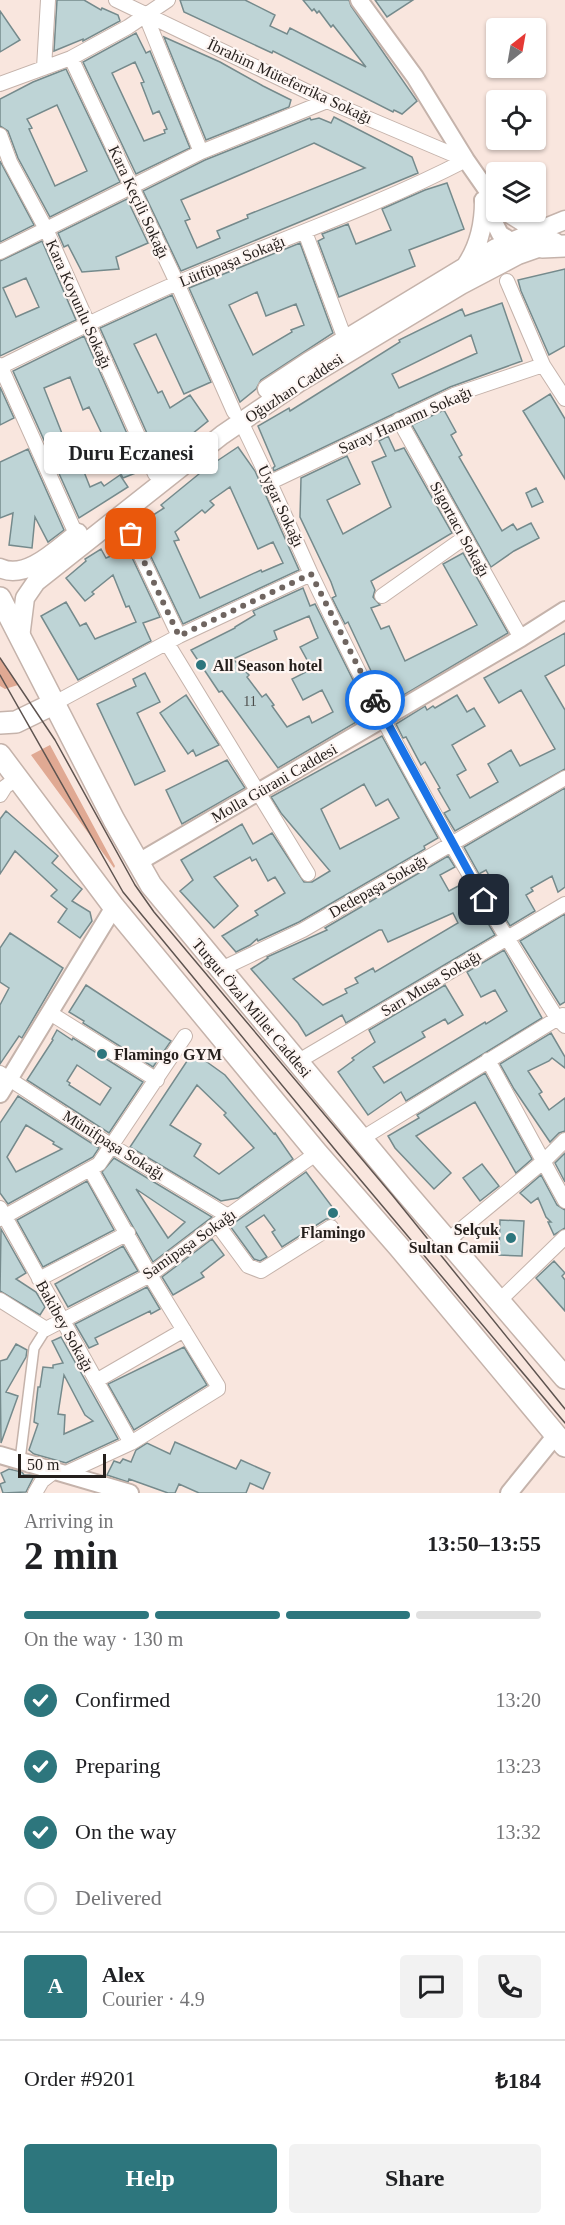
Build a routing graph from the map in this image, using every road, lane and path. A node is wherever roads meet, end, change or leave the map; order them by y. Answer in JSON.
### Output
{"nodes":[{"id":1,"x":48,"y":0,"type":"edge"},
{"id":2,"x":116,"y":0,"type":"edge"},
{"id":3,"x":168,"y":0,"type":"edge"},
{"id":4,"x":359,"y":0,"type":"edge"},
{"id":5,"x":145,"y":14,"type":"junction"},
{"id":6,"x":71,"y":58,"type":"junction"},
{"id":7,"x":44,"y":68,"type":"junction"},
{"id":8,"x":0,"y":84,"type":"edge"},
{"id":9,"x":327,"y":101,"type":"junction"},
{"id":10,"x":0,"y":135,"type":"edge"},
{"id":11,"x":201,"y":152,"type":"junction"},
{"id":12,"x":466,"y":160,"type":"junction"},
{"id":13,"x":131,"y":187,"type":"junction"},
{"id":14,"x":486,"y":195,"type":"edge"},
{"id":15,"x":486,"y":212,"type":"edge"},
{"id":16,"x":565,"y":220,"type":"edge"},
{"id":17,"x":496,"y":222,"type":"edge"},
{"id":18,"x":507,"y":222,"type":"edge"},
{"id":19,"x":523,"y":222,"type":"edge"},
{"id":20,"x":46,"y":229,"type":"junction"},
{"id":21,"x":305,"y":232,"type":"junction"},
{"id":22,"x":544,"y":238,"type":"junction"},
{"id":23,"x":565,"y":239,"type":"edge"},
{"id":24,"x":565,"y":246,"type":"edge"},
{"id":25,"x":514,"y":248,"type":"junction"},
{"id":26,"x":0,"y":252,"type":"edge"},
{"id":27,"x":466,"y":266,"type":"junction"},
{"id":28,"x":507,"y":280,"type":"dead end"},
{"id":29,"x":177,"y":283,"type":"junction"},
{"id":30,"x":88,"y":322,"type":"junction"},
{"id":31,"x":349,"y":345,"type":"junction"},
{"id":32,"x":543,"y":365,"type":"junction"},
{"id":33,"x":0,"y":366,"type":"edge"},
{"id":34,"x":565,"y":399,"type":"edge"},
{"id":35,"x":238,"y":417,"type":"junction"},
{"id":36,"x":399,"y":420,"type":"junction"},
{"id":37,"x":158,"y":478,"type":"junction"},
{"id":38,"x":271,"y":482,"type":"junction"},
{"id":39,"x":121,"y":514,"type":"junction"},
{"id":40,"x":76,"y":534,"type":"junction"},
{"id":41,"x":464,"y":538,"type":"junction"},
{"id":42,"x":0,"y":568,"type":"edge"},
{"id":43,"x":311,"y":574,"type":"junction"},
{"id":44,"x":382,"y":596,"type":"dead end"},
{"id":45,"x":0,"y":598,"type":"edge"},
{"id":46,"x":565,"y":610,"type":"edge"},
{"id":47,"x":20,"y":638,"type":"junction"},
{"id":48,"x":521,"y":638,"type":"junction"},
{"id":49,"x":173,"y":639,"type":"junction"},
{"id":50,"x":53,"y":704,"type":"junction"},
{"id":51,"x":384,"y":718,"type":"junction"},
{"id":52,"x":0,"y":723,"type":"edge"},
{"id":53,"x":0,"y":755,"type":"edge"},
{"id":54,"x":17,"y":778,"type":"junction"},
{"id":55,"x":565,"y":778,"type":"edge"},
{"id":56,"x":257,"y":793,"type":"junction"},
{"id":57,"x":0,"y":795,"type":"edge"},
{"id":58,"x":451,"y":843,"type":"junction"},
{"id":59,"x":137,"y":863,"type":"junction"},
{"id":60,"x":308,"y":874,"type":"dead end"},
{"id":61,"x":565,"y":904,"type":"edge"},
{"id":62,"x":114,"y":907,"type":"junction"},
{"id":63,"x":506,"y":939,"type":"junction"},
{"id":64,"x":219,"y":970,"type":"junction"},
{"id":65,"x":50,"y":1013,"type":"junction"},
{"id":66,"x":562,"y":1019,"type":"edge"},
{"id":67,"x":185,"y":1036,"type":"dead end"},
{"id":68,"x":488,"y":1060,"type":"junction"},
{"id":69,"x":297,"y":1062,"type":"junction"},
{"id":70,"x":5,"y":1076,"type":"edge"},
{"id":71,"x":157,"y":1080,"type":"junction"},
{"id":72,"x":0,"y":1095,"type":"edge"},
{"id":73,"x":361,"y":1139,"type":"junction"},
{"id":74,"x":565,"y":1140,"type":"edge"},
{"id":75,"x":112,"y":1146,"type":"junction"},
{"id":76,"x":317,"y":1153,"type":"junction"},
{"id":77,"x":544,"y":1161,"type":"junction"},
{"id":78,"x":90,"y":1169,"type":"junction"},
{"id":79,"x":565,"y":1202,"type":"edge"},
{"id":80,"x":2,"y":1214,"type":"edge"},
{"id":81,"x":223,"y":1220,"type":"junction"},
{"id":82,"x":331,"y":1227,"type":"dead end"},
{"id":83,"x":128,"y":1233,"type":"junction"},
{"id":84,"x":565,"y":1237,"type":"edge"},
{"id":85,"x":447,"y":1241,"type":"junction"},
{"id":86,"x":150,"y":1275,"type":"junction"},
{"id":87,"x":39,"y":1278,"type":"junction"},
{"id":88,"x":0,"y":1300,"type":"edge"},
{"id":89,"x":499,"y":1301,"type":"junction"},
{"id":90,"x":64,"y":1321,"type":"junction"},
{"id":91,"x":46,"y":1329,"type":"junction"},
{"id":92,"x":184,"y":1330,"type":"junction"},
{"id":93,"x":563,"y":1372,"type":"edge"},
{"id":94,"x":96,"y":1381,"type":"junction"},
{"id":95,"x":562,"y":1437,"type":"edge"},
{"id":96,"x":131,"y":1443,"type":"junction"},
{"id":97,"x":0,"y":1455,"type":"edge"},
{"id":98,"x":20,"y":1460,"type":"junction"},
{"id":99,"x":60,"y":1472,"type":"junction"},
{"id":100,"x":35,"y":1493,"type":"edge"},
{"id":101,"x":130,"y":1493,"type":"edge"},
{"id":102,"x":509,"y":1493,"type":"edge"}],
"edges":[{"from":1,"to":7,"type":"street"},
{"from":2,"to":5,"type":"street","name":"İbrahim Müteferrika Sokağı"},
{"from":3,"to":5,"type":"street"},
{"from":4,"to":12,"type":"street"},
{"from":5,"to":6,"type":"street"},
{"from":5,"to":9,"type":"street","name":"İbrahim Müteferrika Sokağı"},
{"from":5,"to":11,"type":"street"},
{"from":6,"to":7,"type":"street"},
{"from":6,"to":13,"type":"street","name":"Kara Keçili Sokağı"},
{"from":7,"to":8,"type":"street"},
{"from":9,"to":11,"type":"street"},
{"from":9,"to":12,"type":"street","name":"İbrahim Müteferrika Sokağı"},
{"from":10,"to":20,"type":"street","name":"Kara Koyunlu Sokağı"},
{"from":11,"to":13,"type":"street"},
{"from":12,"to":14,"type":"street"},
{"from":12,"to":21,"type":"street","name":"Lütfüpaşa Sokağı"},
{"from":13,"to":20,"type":"street"},
{"from":13,"to":29,"type":"street","name":"Kara Keçili Sokağı"},
{"from":15,"to":27,"type":"main road"},
{"from":16,"to":22,"type":"main road","name":"Oğuzhan Caddesi"},
{"from":17,"to":25,"type":"street"},
{"from":18,"to":25,"type":"street"},
{"from":19,"to":22,"type":"main road"},
{"from":20,"to":26,"type":"street"},
{"from":20,"to":30,"type":"street","name":"Kara Koyunlu Sokağı"},
{"from":21,"to":29,"type":"street","name":"Lütfüpaşa Sokağı"},
{"from":21,"to":31,"type":"street"},
{"from":22,"to":23,"type":"main road","name":"Oğuzhan Caddesi"},
{"from":22,"to":24,"type":"main road"},
{"from":22,"to":25,"type":"main road","name":"Oğuzhan Caddesi"},
{"from":25,"to":27,"type":"main road","name":"Oğuzhan Caddesi"},
{"from":25,"to":31,"type":"main road","name":"Oğuzhan Caddesi"},
{"from":27,"to":31,"type":"main road","name":"Oğuzhan Caddesi"},
{"from":28,"to":32,"type":"street"},
{"from":29,"to":30,"type":"street","name":"Lütfüpaşa Sokağı"},
{"from":29,"to":35,"type":"street","name":"Kara Keçili Sokağı"},
{"from":30,"to":33,"type":"street","name":"Lütfüpaşa Sokağı"},
{"from":30,"to":37,"type":"street","name":"Kara Koyunlu Sokağı"},
{"from":31,"to":35,"type":"main road","name":"Oğuzhan Caddesi"},
{"from":32,"to":34,"type":"street"},
{"from":32,"to":36,"type":"street","name":"Saray Hamamı Sokağı"},
{"from":33,"to":40,"type":"street"},
{"from":35,"to":37,"type":"main road","name":"Oğuzhan Caddesi"},
{"from":35,"to":38,"type":"street","name":"Uygar Sokağı"},
{"from":36,"to":38,"type":"street","name":"Saray Hamamı Sokağı"},
{"from":36,"to":41,"type":"street","name":"Sigortacı Sokağı"},
{"from":37,"to":39,"type":"main road","name":"Oğuzhan Caddesi"},
{"from":37,"to":40,"type":"main road","name":"Oğuzhan Caddesi"},
{"from":38,"to":43,"type":"street","name":"Uygar Sokağı"},
{"from":39,"to":47,"type":"main road","name":"Oğuzhan Caddesi"},
{"from":39,"to":49,"type":"street"},
{"from":40,"to":42,"type":"main road","name":"Oğuzhan Caddesi"},
{"from":41,"to":44,"type":"street"},
{"from":41,"to":48,"type":"street","name":"Sigortacı Sokağı"},
{"from":43,"to":49,"type":"street"},
{"from":43,"to":51,"type":"street","name":"Uygar Sokağı"},
{"from":45,"to":47,"type":"main road","name":"Turgut Özal Millet Caddesi"},
{"from":46,"to":48,"type":"street","name":"Molla Gürani Caddesi"},
{"from":47,"to":50,"type":"main road","name":"Turgut Özal Millet Caddesi"},
{"from":48,"to":51,"type":"street","name":"Molla Gürani Caddesi"},
{"from":49,"to":50,"type":"street"},
{"from":49,"to":56,"type":"street"},
{"from":50,"to":52,"type":"main road"},
{"from":50,"to":59,"type":"main road","name":"Turgut Özal Millet Caddesi"},
{"from":51,"to":56,"type":"street","name":"Molla Gürani Caddesi"},
{"from":51,"to":58,"type":"street","name":"Uygar Sokağı"},
{"from":53,"to":54,"type":"main road"},
{"from":54,"to":57,"type":"street"},
{"from":54,"to":62,"type":"main road"},
{"from":55,"to":58,"type":"street","name":"Dedepaşa Sokağı"},
{"from":56,"to":59,"type":"street","name":"Molla Gürani Caddesi"},
{"from":56,"to":60,"type":"street"},
{"from":58,"to":63,"type":"street","name":"Uygar Sokağı"},
{"from":58,"to":64,"type":"street","name":"Dedepaşa Sokağı"},
{"from":59,"to":64,"type":"main road","name":"Turgut Özal Millet Caddesi"},
{"from":61,"to":63,"type":"street","name":"Sarı Musa Sokağı"},
{"from":62,"to":65,"type":"street"},
{"from":62,"to":76,"type":"main road"},
{"from":63,"to":66,"type":"street","name":"Uygar Sokağı"},
{"from":63,"to":69,"type":"street","name":"Sarı Musa Sokağı"},
{"from":64,"to":69,"type":"main road","name":"Turgut Özal Millet Caddesi"},
{"from":65,"to":70,"type":"street"},
{"from":65,"to":71,"type":"street"},
{"from":66,"to":68,"type":"street"},
{"from":67,"to":71,"type":"street"},
{"from":68,"to":73,"type":"street"},
{"from":68,"to":77,"type":"street"},
{"from":69,"to":73,"type":"main road","name":"Turgut Özal Millet Caddesi"},
{"from":70,"to":72,"type":"street"},
{"from":70,"to":75,"type":"street","name":"Münifpaşa Sokağı"},
{"from":71,"to":75,"type":"street"},
{"from":73,"to":85,"type":"main road","name":"Turgut Özal Millet Caddesi"},
{"from":74,"to":77,"type":"street"},
{"from":75,"to":78,"type":"street"},
{"from":75,"to":81,"type":"street","name":"Münifpaşa Sokağı"},
{"from":76,"to":81,"type":"street","name":"Samipaşa Sokağı"},
{"from":76,"to":95,"type":"main road"},
{"from":77,"to":79,"type":"street"},
{"from":77,"to":85,"type":"street"},
{"from":78,"to":80,"type":"street"},
{"from":78,"to":83,"type":"street"},
{"from":80,"to":87,"type":"street","name":"Bakibey Sokağı"},
{"from":81,"to":82,"type":"street"},
{"from":81,"to":86,"type":"street","name":"Samipaşa Sokağı"},
{"from":83,"to":86,"type":"street"},
{"from":83,"to":87,"type":"street"},
{"from":84,"to":89,"type":"street"},
{"from":85,"to":89,"type":"main road","name":"Turgut Özal Millet Caddesi"},
{"from":86,"to":90,"type":"street","name":"Samipaşa Sokağı"},
{"from":86,"to":92,"type":"street"},
{"from":87,"to":90,"type":"street","name":"Bakibey Sokağı"},
{"from":88,"to":91,"type":"street"},
{"from":89,"to":93,"type":"main road","name":"Turgut Özal Millet Caddesi"},
{"from":90,"to":91,"type":"street","name":"Samipaşa Sokağı"},
{"from":90,"to":94,"type":"street","name":"Bakibey Sokağı"},
{"from":91,"to":98,"type":"street"},
{"from":92,"to":94,"type":"street"},
{"from":92,"to":96,"type":"street"},
{"from":94,"to":96,"type":"street","name":"Bakibey Sokağı"},
{"from":95,"to":102,"type":"street"},
{"from":96,"to":99,"type":"street"},
{"from":97,"to":98,"type":"street"},
{"from":98,"to":99,"type":"street"},
{"from":99,"to":100,"type":"street"},
{"from":99,"to":101,"type":"street"}]}
